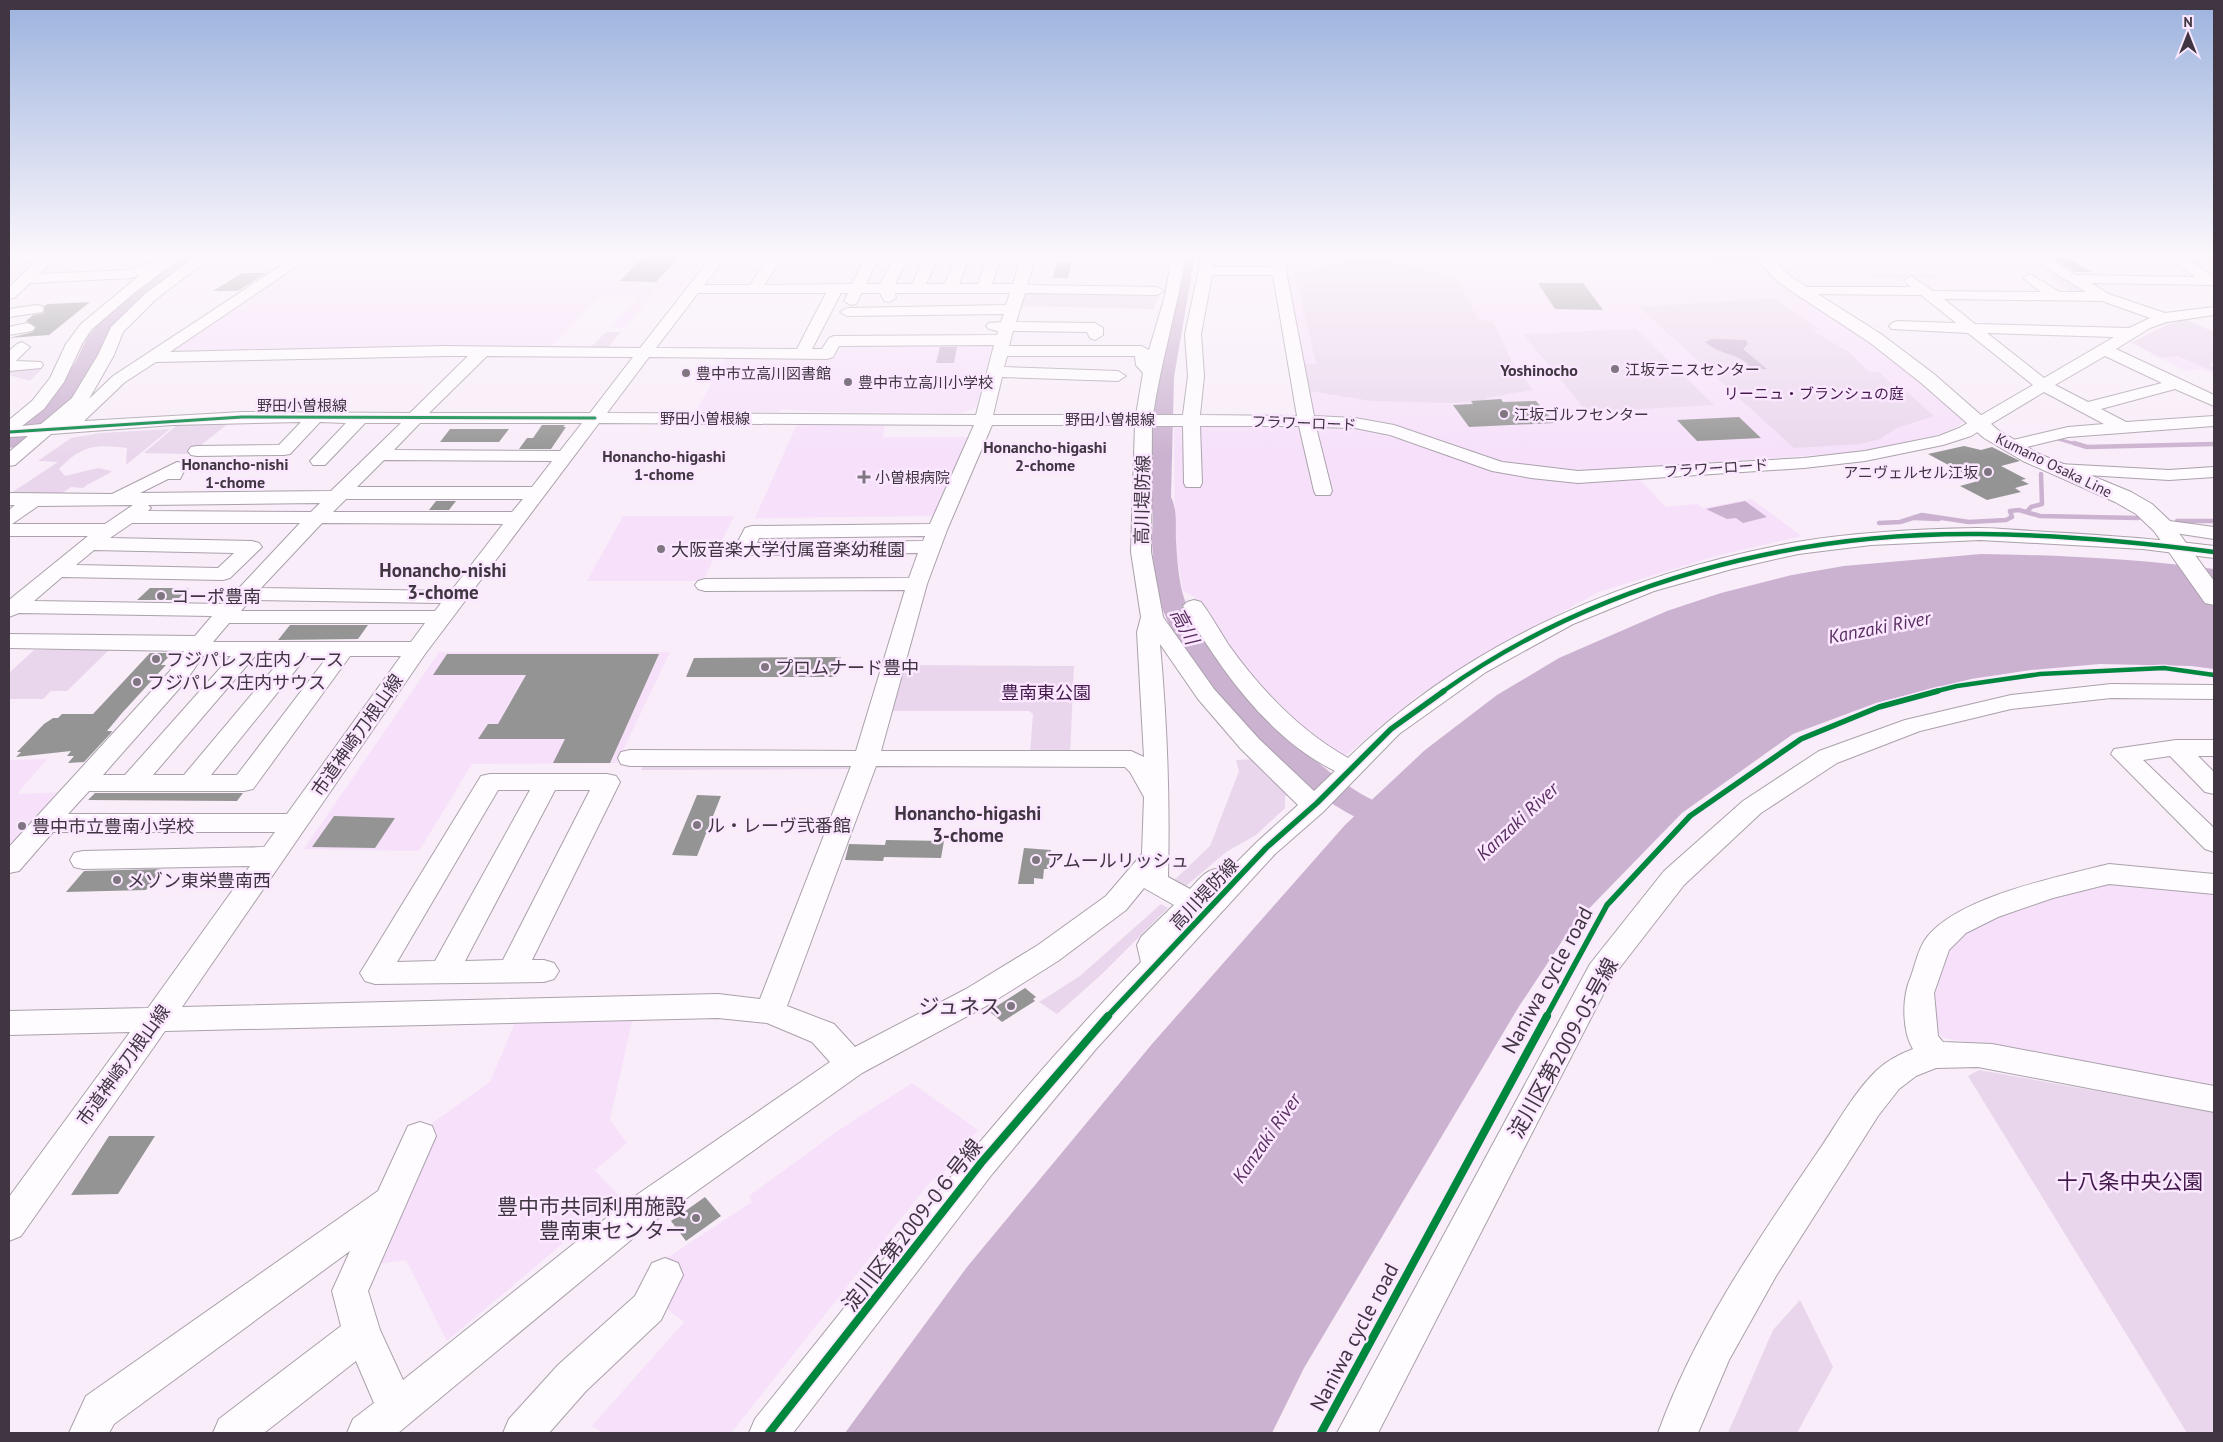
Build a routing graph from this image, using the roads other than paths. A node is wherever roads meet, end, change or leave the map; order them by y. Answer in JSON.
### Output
{"nodes":[{"id":1,"x":92,"y":322,"type":"edge"},
{"id":2,"x":124,"y":322,"type":"edge"},
{"id":3,"x":194,"y":322,"type":"edge"},
{"id":4,"x":203,"y":322,"type":"edge"},
{"id":5,"x":668,"y":322,"type":"edge"},
{"id":6,"x":818,"y":322,"type":"edge"},
{"id":7,"x":842,"y":322,"type":"edge"},
{"id":8,"x":860,"y":322,"type":"edge"},
{"id":9,"x":984,"y":322,"type":"edge"},
{"id":10,"x":1009,"y":322,"type":"edge"},
{"id":11,"x":1020,"y":322,"type":"edge"},
{"id":12,"x":1024,"y":322,"type":"edge"},
{"id":13,"x":1165,"y":322,"type":"edge"},
{"id":14,"x":1194,"y":322,"type":"edge"},
{"id":15,"x":1288,"y":322,"type":"edge"},
{"id":16,"x":1850,"y":322,"type":"edge"},
{"id":17,"x":1961,"y":322,"type":"edge"},
{"id":18,"x":2155,"y":322,"type":"edge"},
{"id":19,"x":840,"y":326,"type":"junction"},
{"id":20,"x":1897,"y":326,"type":"dead end"},
{"id":21,"x":27,"y":328,"type":"dead end"},
{"id":22,"x":1970,"y":330,"type":"junction"},
{"id":23,"x":9,"y":331,"type":"edge"},
{"id":24,"x":2132,"y":333,"type":"junction"},
{"id":25,"x":1095,"y":336,"type":"dead end"},
{"id":26,"x":834,"y":341,"type":"junction"},
{"id":27,"x":22,"y":347,"type":"dead end"},
{"id":28,"x":2105,"y":350,"type":"junction"},
{"id":29,"x":482,"y":352,"type":"junction"},
{"id":30,"x":643,"y":354,"type":"junction"},
{"id":31,"x":802,"y":354,"type":"junction"},
{"id":32,"x":153,"y":357,"type":"junction"},
{"id":33,"x":9,"y":359,"type":"edge"},
{"id":34,"x":35,"y":365,"type":"dead end"},
{"id":35,"x":9,"y":366,"type":"edge"},
{"id":36,"x":995,"y":372,"type":"junction"},
{"id":37,"x":1151,"y":372,"type":"junction"},
{"id":38,"x":1118,"y":376,"type":"dead end"},
{"id":39,"x":2176,"y":384,"type":"junction"},
{"id":40,"x":2043,"y":386,"type":"junction"},
{"id":41,"x":79,"y":401,"type":"junction"},
{"id":42,"x":2214,"y":401,"type":"edge"},
{"id":43,"x":2086,"y":408,"type":"junction"},
{"id":44,"x":274,"y":417,"type":"junction"},
{"id":45,"x":316,"y":417,"type":"junction"},
{"id":46,"x":360,"y":417,"type":"junction"},
{"id":47,"x":415,"y":417,"type":"junction"},
{"id":48,"x":595,"y":418,"type":"junction"},
{"id":49,"x":983,"y":419,"type":"junction"},
{"id":50,"x":1191,"y":419,"type":"junction"},
{"id":51,"x":1144,"y":420,"type":"junction"},
{"id":52,"x":1306,"y":421,"type":"junction"},
{"id":53,"x":2214,"y":421,"type":"edge"},
{"id":54,"x":1979,"y":423,"type":"junction"},
{"id":55,"x":9,"y":428,"type":"edge"},
{"id":56,"x":2124,"y":428,"type":"junction"},
{"id":57,"x":51,"y":430,"type":"junction"},
{"id":58,"x":223,"y":430,"type":"dead end"},
{"id":59,"x":9,"y":432,"type":"edge"},
{"id":60,"x":511,"y":443,"type":"dead end"},
{"id":61,"x":2011,"y":446,"type":"junction"},
{"id":62,"x":385,"y":449,"type":"junction"},
{"id":63,"x":197,"y":451,"type":"junction"},
{"id":64,"x":238,"y":451,"type":"junction"},
{"id":65,"x":9,"y":454,"type":"edge"},
{"id":66,"x":566,"y":456,"type":"junction"},
{"id":67,"x":9,"y":461,"type":"edge"},
{"id":68,"x":319,"y":461,"type":"dead end"},
{"id":69,"x":2059,"y":469,"type":"junction"},
{"id":70,"x":9,"y":470,"type":"edge"},
{"id":71,"x":2214,"y":472,"type":"edge"},
{"id":72,"x":1193,"y":483,"type":"dead end"},
{"id":73,"x":1323,"y":491,"type":"dead end"},
{"id":74,"x":246,"y":492,"type":"junction"},
{"id":75,"x":537,"y":493,"type":"junction"},
{"id":76,"x":337,"y":495,"type":"junction"},
{"id":77,"x":9,"y":498,"type":"edge"},
{"id":78,"x":153,"y":498,"type":"junction"},
{"id":79,"x":116,"y":499,"type":"junction"},
{"id":80,"x":33,"y":500,"type":"junction"},
{"id":81,"x":92,"y":500,"type":"junction"},
{"id":82,"x":316,"y":516,"type":"junction"},
{"id":83,"x":130,"y":517,"type":"junction"},
{"id":84,"x":221,"y":517,"type":"junction"},
{"id":85,"x":518,"y":518,"type":"junction"},
{"id":86,"x":9,"y":519,"type":"edge"},
{"id":87,"x":2162,"y":526,"type":"junction"},
{"id":88,"x":9,"y":530,"type":"edge"},
{"id":89,"x":56,"y":530,"type":"junction"},
{"id":90,"x":110,"y":530,"type":"junction"},
{"id":91,"x":2214,"y":533,"type":"edge"},
{"id":92,"x":933,"y":539,"type":"junction"},
{"id":93,"x":89,"y":544,"type":"junction"},
{"id":94,"x":2180,"y":549,"type":"junction"},
{"id":95,"x":2214,"y":552,"type":"edge"},
{"id":96,"x":57,"y":571,"type":"junction"},
{"id":97,"x":707,"y":592,"type":"dead end"},
{"id":98,"x":914,"y":592,"type":"junction"},
{"id":99,"x":244,"y":594,"type":"junction"},
{"id":100,"x":2214,"y":598,"type":"edge"},
{"id":101,"x":1194,"y":606,"type":"dead end"},
{"id":102,"x":448,"y":607,"type":"junction"},
{"id":103,"x":11,"y":609,"type":"edge"},
{"id":104,"x":226,"y":613,"type":"junction"},
{"id":105,"x":1152,"y":618,"type":"junction"},
{"id":106,"x":12,"y":644,"type":"edge"},
{"id":107,"x":197,"y":646,"type":"junction"},
{"id":108,"x":249,"y":649,"type":"junction"},
{"id":109,"x":301,"y":649,"type":"junction"},
{"id":110,"x":344,"y":649,"type":"junction"},
{"id":111,"x":416,"y":649,"type":"junction"},
{"id":112,"x":2214,"y":692,"type":"edge"},
{"id":113,"x":2176,"y":748,"type":"junction"},
{"id":114,"x":2214,"y":748,"type":"edge"},
{"id":115,"x":630,"y":758,"type":"dead end"},
{"id":116,"x":866,"y":759,"type":"junction"},
{"id":117,"x":1350,"y":771,"type":"junction"},
{"id":118,"x":547,"y":782,"type":"junction"},
{"id":119,"x":80,"y":783,"type":"junction"},
{"id":120,"x":132,"y":783,"type":"junction"},
{"id":121,"x":191,"y":783,"type":"junction"},
{"id":122,"x":2214,"y":786,"type":"edge"},
{"id":123,"x":1157,"y":799,"type":"junction"},
{"id":124,"x":1316,"y":804,"type":"junction"},
{"id":125,"x":44,"y":823,"type":"junction"},
{"id":126,"x":296,"y":823,"type":"junction"},
{"id":127,"x":2214,"y":843,"type":"edge"},
{"id":128,"x":1266,"y":848,"type":"junction"},
{"id":129,"x":272,"y":856,"type":"junction"},
{"id":130,"x":83,"y":860,"type":"dead end"},
{"id":131,"x":9,"y":864,"type":"edge"},
{"id":132,"x":2214,"y":884,"type":"edge"},
{"id":133,"x":1169,"y":885,"type":"junction"},
{"id":134,"x":1156,"y":965,"type":"junction"},
{"id":135,"x":512,"y":971,"type":"junction"},
{"id":136,"x":544,"y":971,"type":"dead end"},
{"id":137,"x":444,"y":972,"type":"junction"},
{"id":138,"x":770,"y":1012,"type":"junction"},
{"id":139,"x":157,"y":1019,"type":"junction"},
{"id":140,"x":9,"y":1023,"type":"edge"},
{"id":141,"x":1084,"y":1040,"type":"joint"},
{"id":142,"x":1935,"y":1055,"type":"junction"},
{"id":143,"x":851,"y":1064,"type":"junction"},
{"id":144,"x":2214,"y":1099,"type":"edge"},
{"id":145,"x":420,"y":1136,"type":"dead end"},
{"id":146,"x":391,"y":1201,"type":"junction"},
{"id":147,"x":9,"y":1225,"type":"edge"},
{"id":148,"x":665,"y":1275,"type":"dead end"},
{"id":149,"x":362,"y":1332,"type":"junction"},
{"id":150,"x":396,"y":1409,"type":"junction"},
{"id":151,"x":89,"y":1433,"type":"edge"},
{"id":152,"x":233,"y":1433,"type":"edge"},
{"id":153,"x":367,"y":1433,"type":"edge"},
{"id":154,"x":523,"y":1433,"type":"edge"},
{"id":155,"x":769,"y":1433,"type":"edge"},
{"id":156,"x":1358,"y":1433,"type":"edge"},
{"id":157,"x":1678,"y":1433,"type":"edge"}],
"edges":[{"from":1,"to":55,"type":"street"},
{"from":2,"to":41,"type":"street"},
{"from":3,"to":41,"type":"street"},
{"from":4,"to":32,"type":"street"},
{"from":5,"to":30,"type":"street","name":"市道神崎刀根山線"},
{"from":6,"to":31,"type":"street"},
{"from":7,"to":19,"type":"street"},
{"from":8,"to":19,"type":"street"},
{"from":9,"to":26,"type":"street"},
{"from":10,"to":36,"type":"street"},
{"from":11,"to":25,"type":"street"},
{"from":12,"to":37,"type":"street"},
{"from":13,"to":37,"type":"street","name":"高川堤防線"},
{"from":14,"to":50,"type":"street"},
{"from":15,"to":52,"type":"street"},
{"from":16,"to":54,"type":"main road","name":"Kumano Osaka Line"},
{"from":17,"to":22,"type":"street"},
{"from":18,"to":24,"type":"street","name":"フラワーロード"},
{"from":19,"to":26,"type":"street"},
{"from":20,"to":22,"type":"street"},
{"from":21,"to":23,"type":"street"},
{"from":22,"to":24,"type":"street"},
{"from":22,"to":40,"type":"street"},
{"from":24,"to":28,"type":"street","name":"フラワーロード"},
{"from":26,"to":31,"type":"street"},
{"from":27,"to":33,"type":"street"},
{"from":28,"to":39,"type":"street"},
{"from":28,"to":40,"type":"street","name":"フラワーロード"},
{"from":29,"to":30,"type":"street"},
{"from":29,"to":32,"type":"street"},
{"from":29,"to":47,"type":"street"},
{"from":30,"to":31,"type":"street"},
{"from":30,"to":48,"type":"street","name":"市道神崎刀根山線"},
{"from":32,"to":57,"type":"street"},
{"from":34,"to":35,"type":"street"},
{"from":36,"to":38,"type":"street"},
{"from":36,"to":49,"type":"street"},
{"from":37,"to":51,"type":"street","name":"高川堤防線"},
{"from":39,"to":42,"type":"street"},
{"from":39,"to":43,"type":"street"},
{"from":40,"to":43,"type":"street"},
{"from":40,"to":54,"type":"street","name":"フラワーロード"},
{"from":41,"to":57,"type":"street"},
{"from":43,"to":56,"type":"street"},
{"from":44,"to":45,"type":"street","name":"野田小曽根線"},
{"from":44,"to":57,"type":"street","name":"野田小曽根線"},
{"from":44,"to":64,"type":"street"},
{"from":45,"to":46,"type":"street","name":"野田小曽根線"},
{"from":45,"to":64,"type":"street"},
{"from":46,"to":47,"type":"street","name":"野田小曽根線"},
{"from":46,"to":68,"type":"street"},
{"from":47,"to":48,"type":"street","name":"野田小曽根線"},
{"from":47,"to":62,"type":"street"},
{"from":48,"to":49,"type":"street","name":"野田小曽根線"},
{"from":48,"to":66,"type":"street","name":"市道神崎刀根山線"},
{"from":49,"to":51,"type":"street","name":"野田小曽根線"},
{"from":49,"to":92,"type":"street"},
{"from":50,"to":51,"type":"street","name":"野田小曽根線"},
{"from":50,"to":52,"type":"street","name":"フラワーロード"},
{"from":50,"to":72,"type":"street"},
{"from":51,"to":105,"type":"street","name":"高川堤防線"},
{"from":52,"to":54,"type":"street","name":"フラワーロード"},
{"from":52,"to":73,"type":"street"},
{"from":53,"to":56,"type":"street"},
{"from":54,"to":61,"type":"main road","name":"Kumano Osaka Line"},
{"from":56,"to":61,"type":"street"},
{"from":57,"to":59,"type":"street","name":"野田小曽根線"},
{"from":57,"to":65,"type":"street"},
{"from":57,"to":67,"type":"street"},
{"from":57,"to":70,"type":"street"},
{"from":58,"to":63,"type":"street"},
{"from":60,"to":62,"type":"street"},
{"from":61,"to":69,"type":"main road","name":"Kumano Osaka Line"},
{"from":62,"to":66,"type":"street"},
{"from":62,"to":76,"type":"street"},
{"from":63,"to":64,"type":"street"},
{"from":63,"to":79,"type":"street"},
{"from":66,"to":75,"type":"street","name":"市道神崎刀根山線"},
{"from":69,"to":71,"type":"street"},
{"from":69,"to":87,"type":"main road","name":"Kumano Osaka Line"},
{"from":74,"to":76,"type":"street"},
{"from":74,"to":78,"type":"street"},
{"from":74,"to":84,"type":"street"},
{"from":75,"to":76,"type":"street"},
{"from":75,"to":85,"type":"street","name":"市道神崎刀根山線"},
{"from":76,"to":82,"type":"street"},
{"from":77,"to":80,"type":"street"},
{"from":78,"to":79,"type":"street"},
{"from":78,"to":83,"type":"street"},
{"from":79,"to":81,"type":"street"},
{"from":80,"to":81,"type":"street"},
{"from":80,"to":86,"type":"street"},
{"from":81,"to":89,"type":"street"},
{"from":82,"to":84,"type":"street"},
{"from":82,"to":85,"type":"street"},
{"from":82,"to":99,"type":"street"},
{"from":83,"to":84,"type":"street"},
{"from":83,"to":90,"type":"street"},
{"from":85,"to":102,"type":"street","name":"市道神崎刀根山線"},
{"from":87,"to":91,"type":"street"},
{"from":87,"to":94,"type":"main road","name":"Kumano Osaka Line"},
{"from":88,"to":89,"type":"street"},
{"from":89,"to":90,"type":"street"},
{"from":90,"to":93,"type":"street"},
{"from":92,"to":92,"type":"street"},
{"from":92,"to":98,"type":"street"},
{"from":93,"to":96,"type":"street"},
{"from":93,"to":96,"type":"street"},
{"from":94,"to":95,"type":"street","name":"高川堤防線"},
{"from":94,"to":100,"type":"main road","name":"Kumano Osaka Line"},
{"from":94,"to":117,"type":"street","name":"高川堤防線"},
{"from":96,"to":103,"type":"street"},
{"from":97,"to":98,"type":"street"},
{"from":98,"to":116,"type":"street"},
{"from":99,"to":102,"type":"street"},
{"from":99,"to":104,"type":"street"},
{"from":101,"to":117,"type":"street"},
{"from":102,"to":104,"type":"street"},
{"from":102,"to":111,"type":"street","name":"市道神崎刀根山線"},
{"from":103,"to":104,"type":"street"},
{"from":104,"to":107,"type":"street"},
{"from":105,"to":123,"type":"street"},
{"from":105,"to":124,"type":"street","name":"高川堤防線"},
{"from":106,"to":107,"type":"street"},
{"from":107,"to":108,"type":"street"},
{"from":107,"to":119,"type":"street"},
{"from":108,"to":109,"type":"street"},
{"from":108,"to":120,"type":"street"},
{"from":109,"to":110,"type":"street"},
{"from":109,"to":121,"type":"street"},
{"from":110,"to":111,"type":"street"},
{"from":110,"to":121,"type":"street"},
{"from":111,"to":126,"type":"street","name":"市道神崎刀根山線"},
{"from":112,"to":156,"type":"street","name":"淀川区第2009-05号線"},
{"from":113,"to":114,"type":"street"},
{"from":113,"to":122,"type":"street"},
{"from":113,"to":127,"type":"street"},
{"from":115,"to":116,"type":"street"},
{"from":116,"to":123,"type":"street"},
{"from":116,"to":138,"type":"street"},
{"from":117,"to":124,"type":"street","name":"高川堤防線"},
{"from":118,"to":135,"type":"street"},
{"from":118,"to":137,"type":"street"},
{"from":118,"to":137,"type":"street"},
{"from":119,"to":120,"type":"street"},
{"from":119,"to":125,"type":"street"},
{"from":120,"to":121,"type":"street"},
{"from":123,"to":133,"type":"street"},
{"from":124,"to":128,"type":"street","name":"高川堤防線"},
{"from":125,"to":126,"type":"street"},
{"from":125,"to":131,"type":"street"},
{"from":126,"to":129,"type":"street","name":"市道神崎刀根山線"},
{"from":128,"to":133,"type":"street"},
{"from":128,"to":134,"type":"street","name":"高川堤防線"},
{"from":129,"to":130,"type":"street"},
{"from":129,"to":139,"type":"street","name":"市道神崎刀根山線"},
{"from":132,"to":142,"type":"street"},
{"from":133,"to":134,"type":"street"},
{"from":133,"to":143,"type":"street"},
{"from":134,"to":141,"type":"street","name":"高川堤防線"},
{"from":135,"to":136,"type":"street"},
{"from":135,"to":137,"type":"street"},
{"from":138,"to":139,"type":"street"},
{"from":138,"to":143,"type":"street"},
{"from":139,"to":140,"type":"street"},
{"from":139,"to":147,"type":"street","name":"市道神崎刀根山線"},
{"from":141,"to":155,"type":"street","name":"淀川区第2009-0６号線"},
{"from":142,"to":144,"type":"street"},
{"from":142,"to":157,"type":"street"},
{"from":143,"to":150,"type":"street"},
{"from":145,"to":146,"type":"street"},
{"from":146,"to":149,"type":"street"},
{"from":146,"to":151,"type":"street"},
{"from":148,"to":154,"type":"street"},
{"from":149,"to":150,"type":"street"},
{"from":149,"to":152,"type":"street"},
{"from":150,"to":153,"type":"street"}]}
